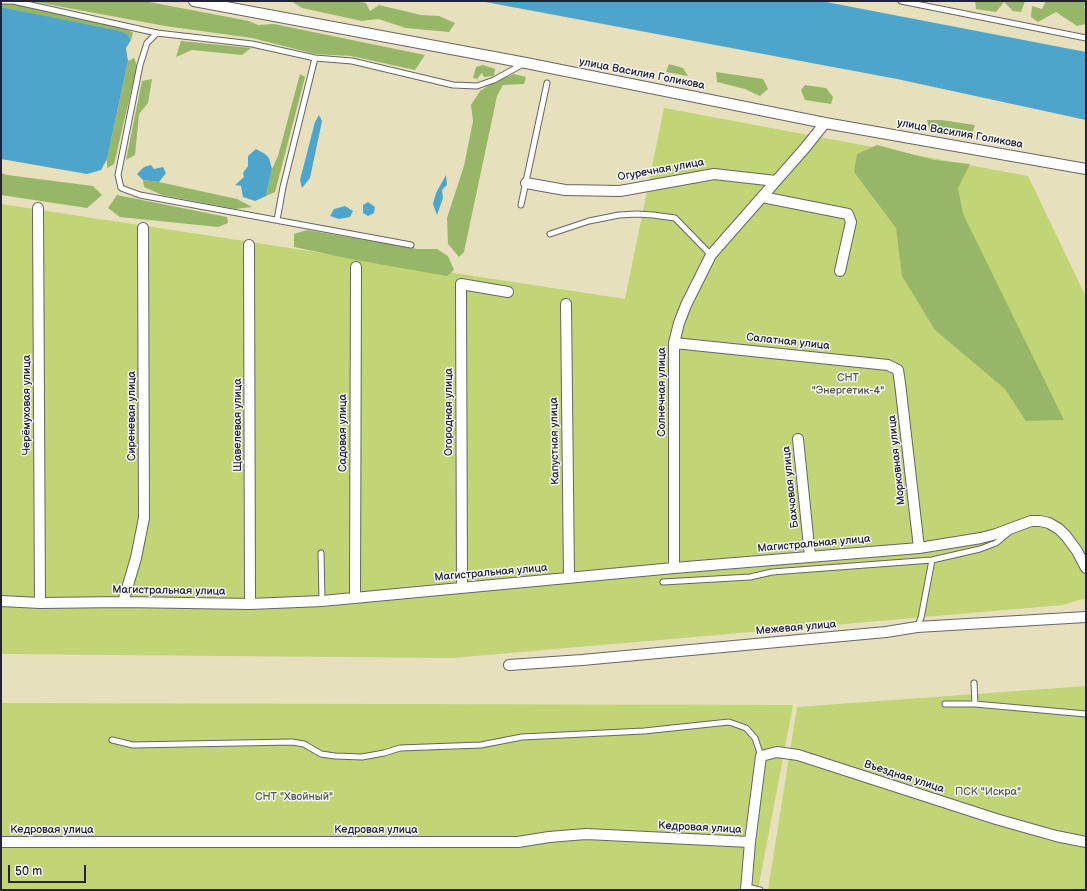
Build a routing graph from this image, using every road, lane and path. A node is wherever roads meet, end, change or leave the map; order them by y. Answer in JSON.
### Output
{"nodes":[{"id":1,"x":1,"y":1,"type":"edge"},
{"id":2,"x":194,"y":1,"type":"edge"},
{"id":3,"x":901,"y":1,"type":"edge"},
{"id":4,"x":157,"y":33,"type":"junction"},
{"id":5,"x":1086,"y":38,"type":"edge"},
{"id":6,"x":315,"y":58,"type":"junction"},
{"id":7,"x":526,"y":63,"type":"junction"},
{"id":8,"x":547,"y":84,"type":"dead end"},
{"id":9,"x":825,"y":123,"type":"junction"},
{"id":10,"x":1086,"y":169,"type":"edge"},
{"id":11,"x":776,"y":181,"type":"junction"},
{"id":12,"x":526,"y":183,"type":"junction"},
{"id":13,"x":762,"y":197,"type":"junction"},
{"id":14,"x":521,"y":205,"type":"dead end"},
{"id":15,"x":38,"y":208,"type":"dead end"},
{"id":16,"x":277,"y":220,"type":"junction"},
{"id":17,"x":143,"y":228,"type":"dead end"},
{"id":18,"x":550,"y":234,"type":"dead end"},
{"id":19,"x":411,"y":245,"type":"dead end"},
{"id":20,"x":249,"y":246,"type":"dead end"},
{"id":21,"x":711,"y":255,"type":"junction"},
{"id":22,"x":356,"y":267,"type":"dead end"},
{"id":23,"x":840,"y":271,"type":"dead end"},
{"id":24,"x":508,"y":292,"type":"dead end"},
{"id":25,"x":566,"y":304,"type":"dead end"},
{"id":26,"x":674,"y":343,"type":"junction"},
{"id":27,"x":898,"y":370,"type":"joint"},
{"id":28,"x":798,"y":439,"type":"dead end"},
{"id":29,"x":1016,"y":526,"type":"junction"},
{"id":30,"x":919,"y":548,"type":"junction"},
{"id":31,"x":321,"y":553,"type":"dead end"},
{"id":32,"x":810,"y":556,"type":"junction"},
{"id":33,"x":932,"y":560,"type":"junction"},
{"id":34,"x":674,"y":568,"type":"junction"},
{"id":35,"x":1086,"y":568,"type":"edge"},
{"id":36,"x":569,"y":578,"type":"junction"},
{"id":37,"x":662,"y":582,"type":"dead end"},
{"id":38,"x":462,"y":588,"type":"junction"},
{"id":39,"x":355,"y":598,"type":"junction"},
{"id":40,"x":1,"y":601,"type":"edge"},
{"id":41,"x":322,"y":601,"type":"junction"},
{"id":42,"x":123,"y":602,"type":"junction"},
{"id":43,"x":40,"y":603,"type":"junction"},
{"id":44,"x":250,"y":604,"type":"junction"},
{"id":45,"x":1086,"y":617,"type":"edge"},
{"id":46,"x":917,"y":627,"type":"junction"},
{"id":47,"x":509,"y":665,"type":"dead end"},
{"id":48,"x":974,"y":683,"type":"dead end"},
{"id":49,"x":945,"y":704,"type":"dead end"},
{"id":50,"x":975,"y":704,"type":"junction"},
{"id":51,"x":1086,"y":714,"type":"edge"},
{"id":52,"x":112,"y":740,"type":"dead end"},
{"id":53,"x":761,"y":756,"type":"junction"},
{"id":54,"x":1,"y":842,"type":"edge"},
{"id":55,"x":750,"y":842,"type":"junction"},
{"id":56,"x":1086,"y":842,"type":"edge"},
{"id":57,"x":746,"y":888,"type":"edge"},
{"id":58,"x":760,"y":890,"type":"edge"}],
"edges":[{"from":1,"to":4,"type":"lane"},
{"from":2,"to":7,"type":"street","name":"улица Василия Голикова"},
{"from":3,"to":5,"type":"lane"},
{"from":4,"to":6,"type":"lane"},
{"from":4,"to":16,"type":"lane"},
{"from":6,"to":7,"type":"lane"},
{"from":6,"to":16,"type":"lane"},
{"from":7,"to":9,"type":"street","name":"улица Василия Голикова"},
{"from":8,"to":12,"type":"lane"},
{"from":9,"to":10,"type":"street","name":"улица Василия Голикова"},
{"from":9,"to":11,"type":"street","name":"Солнечная улица"},
{"from":11,"to":12,"type":"street","name":"Огуречная улица"},
{"from":11,"to":13,"type":"street","name":"Солнечная улица"},
{"from":12,"to":14,"type":"lane"},
{"from":13,"to":21,"type":"street","name":"Солнечная улица"},
{"from":13,"to":23,"type":"street"},
{"from":15,"to":43,"type":"street","name":"Черёмуховая улица"},
{"from":16,"to":19,"type":"lane"},
{"from":17,"to":42,"type":"street","name":"Сиреневая улица"},
{"from":18,"to":21,"type":"lane"},
{"from":20,"to":44,"type":"street","name":"Щавелевая улица"},
{"from":21,"to":26,"type":"street","name":"Солнечная улица"},
{"from":22,"to":39,"type":"street","name":"Садовая улица"},
{"from":24,"to":38,"type":"street","name":"Огородная улица"},
{"from":25,"to":36,"type":"street","name":"Капустная улица"},
{"from":26,"to":27,"type":"street","name":"Салатная улица"},
{"from":26,"to":34,"type":"street","name":"Солнечная улица"},
{"from":27,"to":30,"type":"street","name":"Морковная улица"},
{"from":28,"to":32,"type":"street","name":"Бахчовая улица"},
{"from":29,"to":30,"type":"street","name":"Магистральная улица"},
{"from":29,"to":33,"type":"lane"},
{"from":29,"to":35,"type":"street","name":"Магистральная улица"},
{"from":30,"to":32,"type":"street","name":"Магистральная улица"},
{"from":31,"to":41,"type":"lane"},
{"from":32,"to":34,"type":"street","name":"Магистральная улица"},
{"from":33,"to":37,"type":"lane"},
{"from":33,"to":46,"type":"lane"},
{"from":34,"to":36,"type":"street","name":"Магистральная улица"},
{"from":36,"to":38,"type":"street","name":"Магистральная улица"},
{"from":38,"to":39,"type":"street","name":"Магистральная улица"},
{"from":39,"to":41,"type":"street","name":"Магистральная улица"},
{"from":40,"to":43,"type":"street","name":"Магистральная улица"},
{"from":41,"to":44,"type":"street","name":"Магистральная улица"},
{"from":42,"to":43,"type":"street","name":"Магистральная улица"},
{"from":42,"to":44,"type":"street","name":"Магистральная улица"},
{"from":45,"to":46,"type":"street","name":"Межевая улица"},
{"from":46,"to":47,"type":"street","name":"Межевая улица"},
{"from":48,"to":50,"type":"lane"},
{"from":49,"to":50,"type":"lane"},
{"from":50,"to":51,"type":"lane"},
{"from":52,"to":53,"type":"lane"},
{"from":53,"to":55,"type":"street"},
{"from":53,"to":56,"type":"street","name":"Въездная улица"},
{"from":54,"to":55,"type":"street","name":"Кедровая улица"},
{"from":55,"to":57,"type":"street"},
{"from":57,"to":58,"type":"lane"}]}
